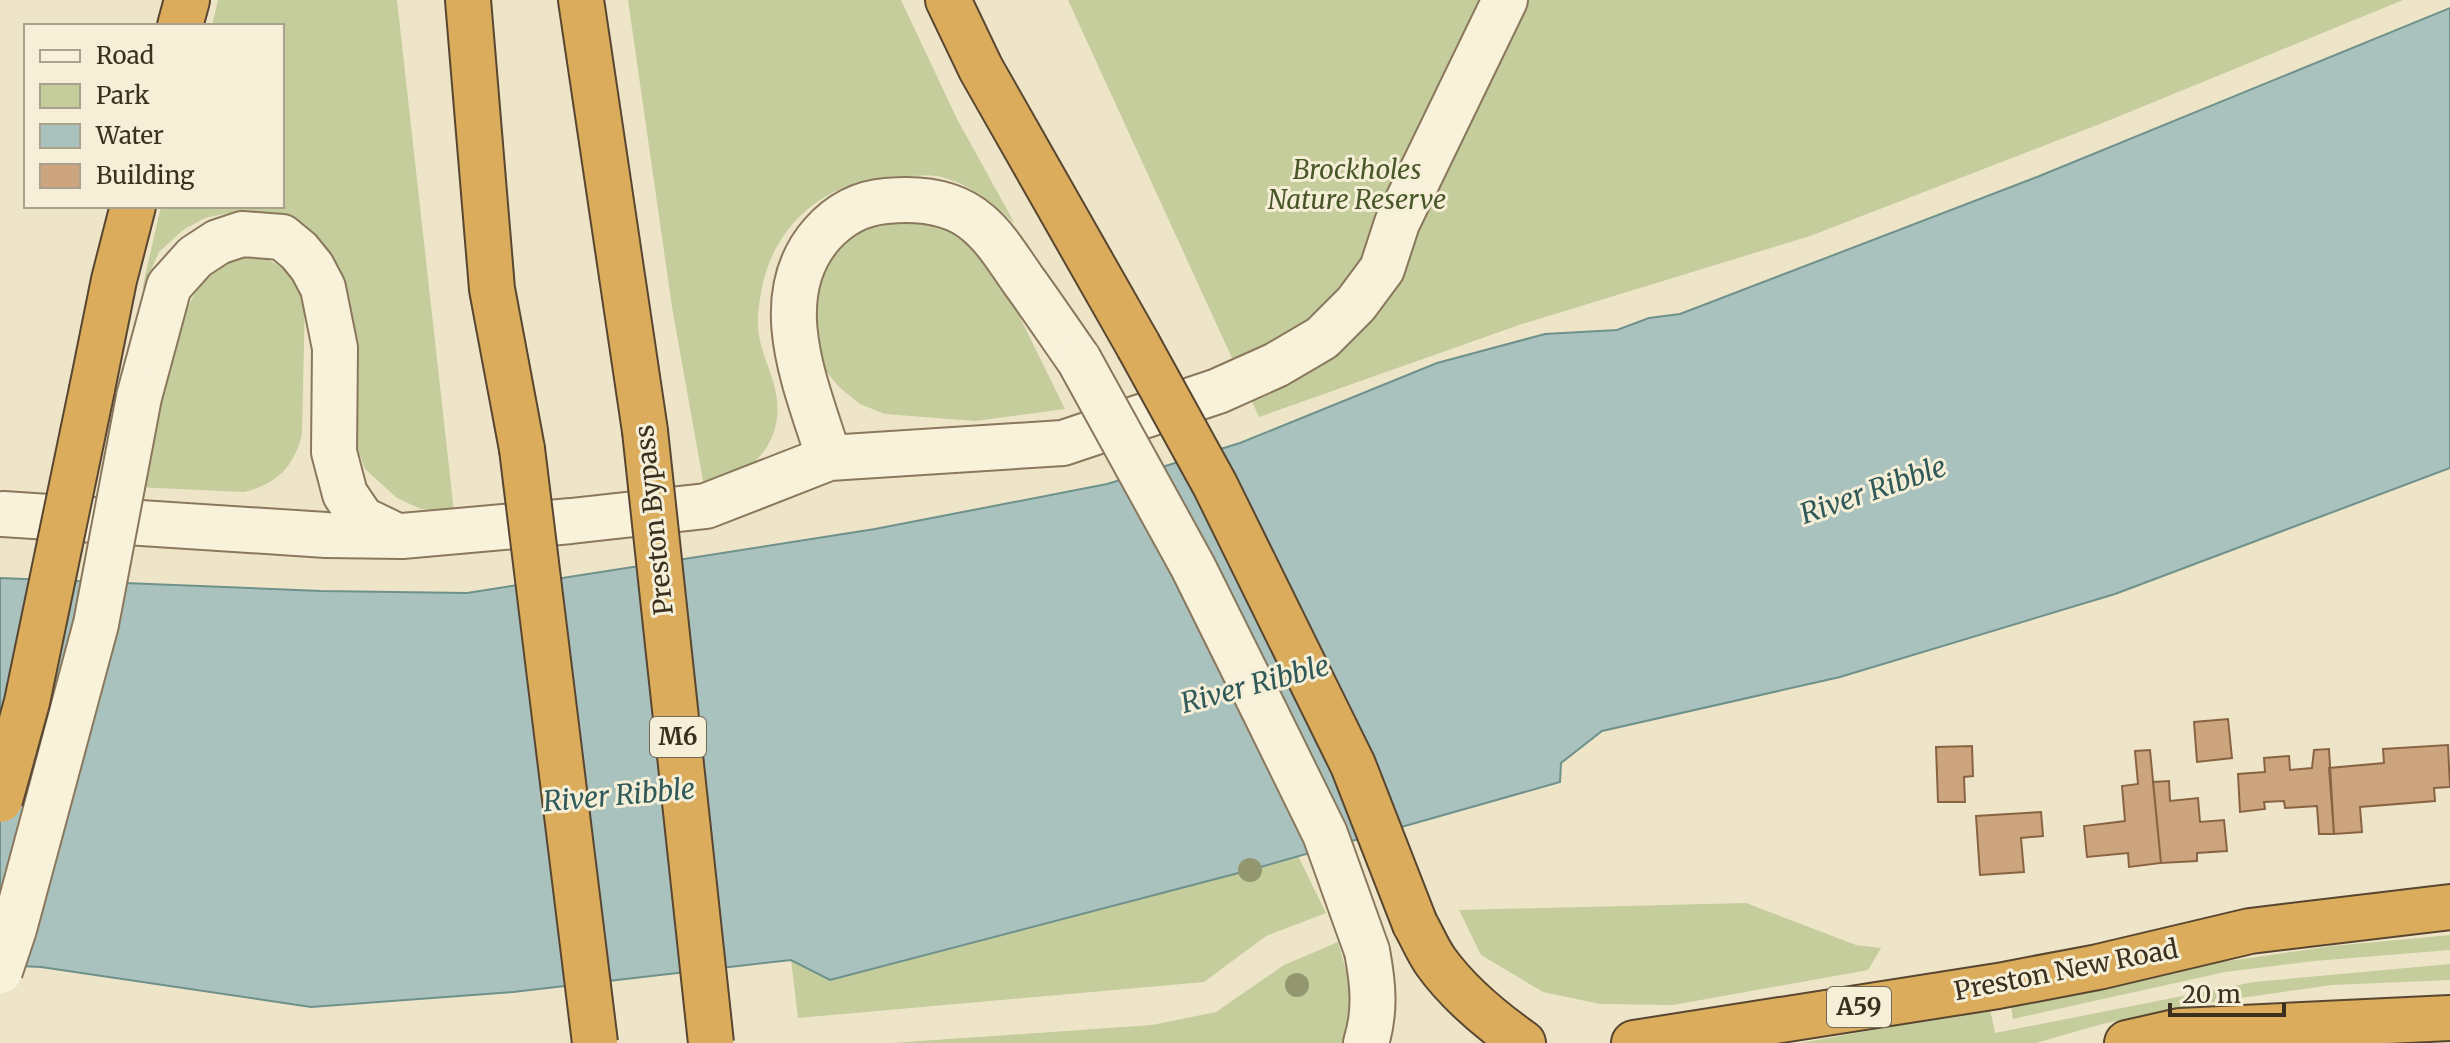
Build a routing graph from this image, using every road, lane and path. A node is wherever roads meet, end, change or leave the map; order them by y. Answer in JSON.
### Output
{"nodes":[{"id":1,"x":187,"y":0,"type":"edge"},
{"id":2,"x":468,"y":0,"type":"edge"},
{"id":3,"x":581,"y":0,"type":"edge"},
{"id":4,"x":948,"y":0,"type":"edge"},
{"id":5,"x":1505,"y":0,"type":"edge"},
{"id":6,"x":181,"y":24,"type":"edge"},
{"id":7,"x":132,"y":208,"type":"edge"},
{"id":8,"x":829,"y":458,"type":"junction"},
{"id":9,"x":345,"y":494,"type":"junction"},
{"id":10,"x":1,"y":500,"type":"edge"},
{"id":11,"x":397,"y":536,"type":"junction"},
{"id":12,"x":0,"y":800,"type":"edge"},
{"id":13,"x":2450,"y":907,"type":"edge"},
{"id":14,"x":0,"y":971,"type":"edge"},
{"id":15,"x":2450,"y":1018,"type":"edge"},
{"id":16,"x":2331,"y":1022,"type":"junction"},
{"id":17,"x":595,"y":1043,"type":"edge"},
{"id":18,"x":711,"y":1043,"type":"edge"},
{"id":19,"x":1366,"y":1043,"type":"edge"},
{"id":20,"x":1523,"y":1043,"type":"edge"},
{"id":21,"x":1634,"y":1043,"type":"edge"},
{"id":22,"x":2127,"y":1043,"type":"edge"},
{"id":23,"x":2263,"y":1043,"type":"edge"}],
"edges":[{"from":1,"to":6,"type":"highway"},
{"from":2,"to":17,"type":"highway","bridge":true},
{"from":3,"to":18,"type":"highway","name":"Preston Bypass","number":"M6","bridge":true},
{"from":4,"to":20,"type":"highway","bridge":true},
{"from":5,"to":8,"type":"lane"},
{"from":7,"to":12,"type":"highway","bridge":true},
{"from":8,"to":11,"type":"lane"},
{"from":8,"to":19,"type":"lane","bridge":true},
{"from":9,"to":10,"type":"lane"},
{"from":9,"to":11,"type":"lane"},
{"from":9,"to":14,"type":"lane","bridge":true},
{"from":10,"to":11,"type":"lane"},
{"from":13,"to":21,"type":"highway","name":"Preston New Road","number":"A59"},
{"from":15,"to":16,"type":"highway"},
{"from":16,"to":22,"type":"highway"},
{"from":16,"to":23,"type":"highway"}]}
